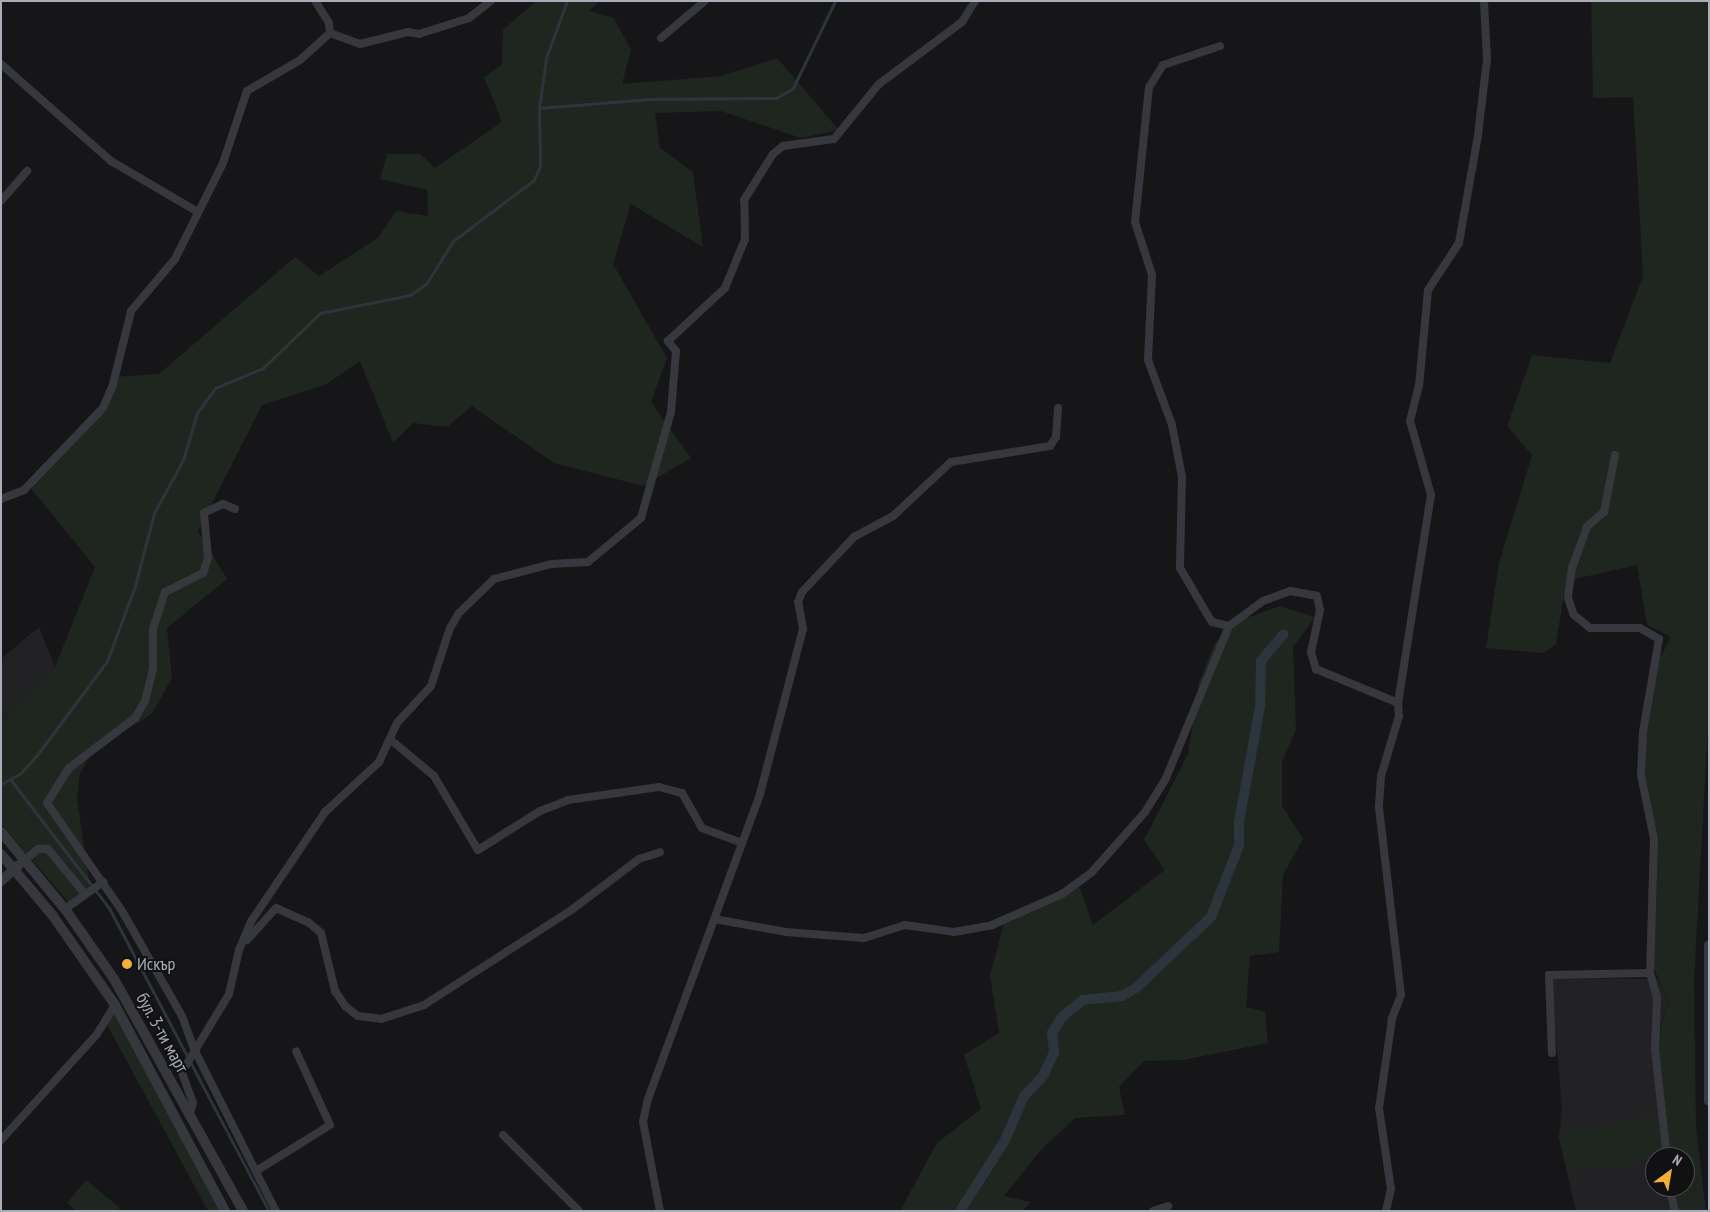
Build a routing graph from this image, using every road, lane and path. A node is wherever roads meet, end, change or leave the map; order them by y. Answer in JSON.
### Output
{"nodes":[{"id":1,"x":316,"y":1,"type":"edge"},
{"id":2,"x":491,"y":1,"type":"edge"},
{"id":3,"x":705,"y":1,"type":"edge"},
{"id":4,"x":975,"y":1,"type":"edge"},
{"id":5,"x":1484,"y":1,"type":"edge"},
{"id":6,"x":330,"y":33,"type":"junction"},
{"id":7,"x":661,"y":38,"type":"dead end"},
{"id":8,"x":1220,"y":46,"type":"dead end"},
{"id":9,"x":1,"y":64,"type":"edge"},
{"id":10,"x":27,"y":171,"type":"dead end"},
{"id":11,"x":1,"y":201,"type":"edge"},
{"id":12,"x":198,"y":212,"type":"junction"},
{"id":13,"x":1058,"y":408,"type":"dead end"},
{"id":14,"x":1615,"y":455,"type":"dead end"},
{"id":15,"x":1,"y":499,"type":"edge"},
{"id":16,"x":235,"y":509,"type":"dead end"},
{"id":17,"x":1229,"y":626,"type":"junction"},
{"id":18,"x":1398,"y":704,"type":"junction"},
{"id":19,"x":391,"y":740,"type":"junction"},
{"id":20,"x":1,"y":832,"type":"edge"},
{"id":21,"x":742,"y":843,"type":"junction"},
{"id":22,"x":12,"y":844,"type":"junction"},
{"id":23,"x":660,"y":852,"type":"dead end"},
{"id":24,"x":1,"y":855,"type":"edge"},
{"id":25,"x":26,"y":859,"type":"junction"},
{"id":26,"x":15,"y":869,"type":"junction"},
{"id":27,"x":1,"y":881,"type":"edge"},
{"id":28,"x":100,"y":884,"type":"junction"},
{"id":29,"x":87,"y":893,"type":"junction"},
{"id":30,"x":65,"y":909,"type":"junction"},
{"id":31,"x":714,"y":919,"type":"junction"},
{"id":32,"x":1709,"y":945,"type":"edge"},
{"id":33,"x":239,"y":950,"type":"junction"},
{"id":34,"x":1650,"y":973,"type":"junction"},
{"id":35,"x":115,"y":1005,"type":"junction"},
{"id":36,"x":193,"y":1050,"type":"junction"},
{"id":37,"x":296,"y":1052,"type":"dead end"},
{"id":38,"x":1552,"y":1053,"type":"dead end"},
{"id":39,"x":1709,"y":1100,"type":"edge"},
{"id":40,"x":189,"y":1116,"type":"junction"},
{"id":41,"x":504,"y":1135,"type":"dead end"},
{"id":42,"x":1,"y":1140,"type":"edge"},
{"id":43,"x":1666,"y":1147,"type":"edge"},
{"id":44,"x":256,"y":1171,"type":"junction"},
{"id":45,"x":1672,"y":1197,"type":"edge"},
{"id":46,"x":1168,"y":1206,"type":"dead end"},
{"id":47,"x":225,"y":1211,"type":"edge"},
{"id":48,"x":243,"y":1211,"type":"edge"},
{"id":49,"x":276,"y":1211,"type":"edge"},
{"id":50,"x":579,"y":1211,"type":"edge"},
{"id":51,"x":660,"y":1211,"type":"edge"},
{"id":52,"x":1153,"y":1211,"type":"edge"},
{"id":53,"x":1386,"y":1211,"type":"edge"},
{"id":54,"x":1675,"y":1211,"type":"edge"}],
"edges":[{"from":1,"to":6,"type":"street"},
{"from":2,"to":6,"type":"street"},
{"from":3,"to":7,"type":"street"},
{"from":4,"to":19,"type":"street"},
{"from":5,"to":18,"type":"street"},
{"from":6,"to":12,"type":"street"},
{"from":8,"to":17,"type":"street"},
{"from":9,"to":12,"type":"street"},
{"from":10,"to":11,"type":"street"},
{"from":12,"to":15,"type":"street"},
{"from":13,"to":21,"type":"street"},
{"from":14,"to":34,"type":"street"},
{"from":16,"to":28,"type":"street"},
{"from":17,"to":18,"type":"street"},
{"from":17,"to":31,"type":"street"},
{"from":18,"to":53,"type":"street"},
{"from":19,"to":21,"type":"street"},
{"from":19,"to":33,"type":"street"},
{"from":20,"to":22,"type":"street","name":"бул. 3-ти март"},
{"from":21,"to":31,"type":"street"},
{"from":22,"to":24,"type":"street"},
{"from":22,"to":25,"type":"street","name":"бул. 3-ти март"},
{"from":23,"to":33,"type":"street"},
{"from":24,"to":26,"type":"street","name":"бул. 3-ти март"},
{"from":25,"to":26,"type":"street"},
{"from":25,"to":29,"type":"street"},
{"from":25,"to":30,"type":"street","name":"бул. 3-ти март"},
{"from":26,"to":27,"type":"street"},
{"from":26,"to":35,"type":"street","name":"бул. 3-ти март"},
{"from":28,"to":29,"type":"street"},
{"from":28,"to":36,"type":"street"},
{"from":29,"to":30,"type":"street"},
{"from":30,"to":40,"type":"street","name":"бул. 3-ти март"},
{"from":31,"to":51,"type":"street"},
{"from":32,"to":39,"type":"street"},
{"from":33,"to":36,"type":"street"},
{"from":34,"to":38,"type":"street"},
{"from":34,"to":43,"type":"street"},
{"from":35,"to":42,"type":"street"},
{"from":35,"to":47,"type":"street","name":"бул. 3-ти март"},
{"from":36,"to":40,"type":"street"},
{"from":36,"to":44,"type":"street"},
{"from":37,"to":44,"type":"street"},
{"from":40,"to":48,"type":"street","name":"бул. 3-ти март"},
{"from":41,"to":50,"type":"street"},
{"from":44,"to":49,"type":"street"},
{"from":45,"to":54,"type":"street"},
{"from":46,"to":52,"type":"street"}]}
